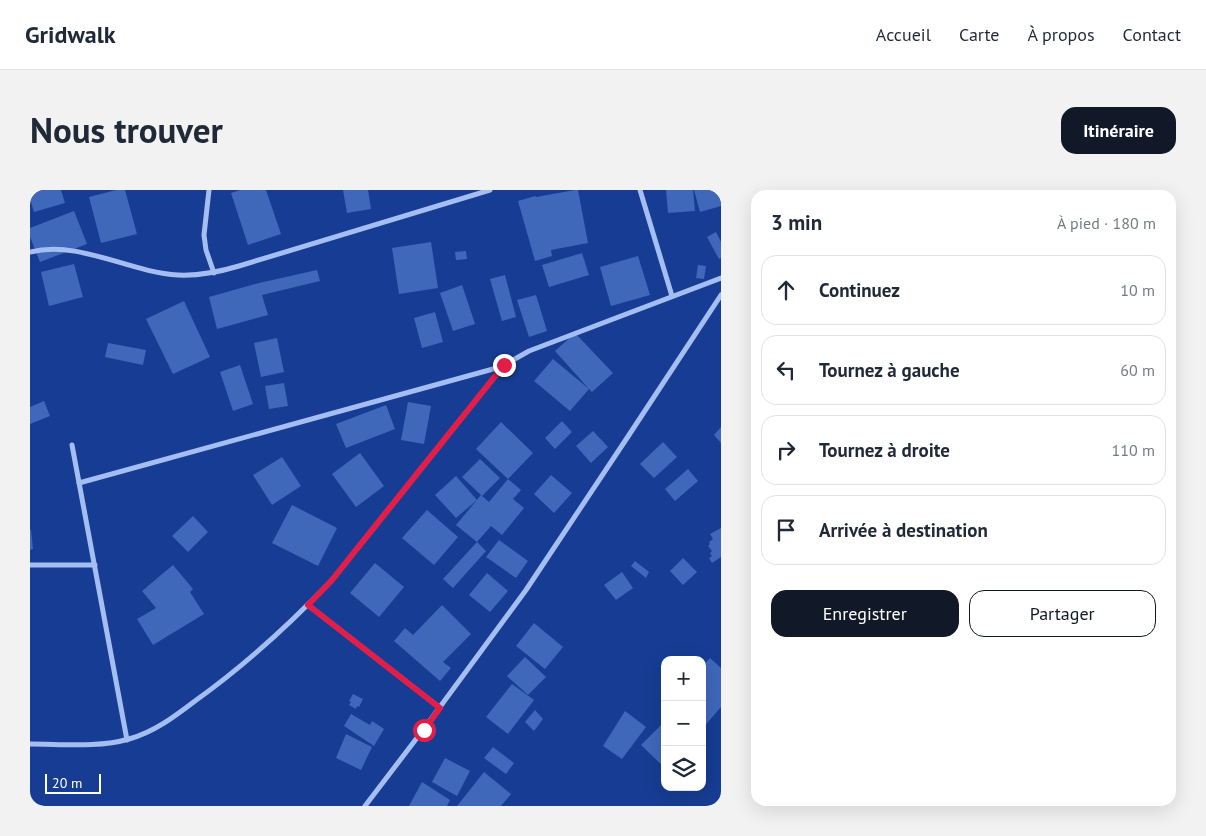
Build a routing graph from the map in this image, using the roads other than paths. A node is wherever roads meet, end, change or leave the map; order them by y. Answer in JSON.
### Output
{"nodes":[{"id":1,"x":209,"y":190,"type":"edge"},
{"id":2,"x":490,"y":190,"type":"edge"},
{"id":3,"x":640,"y":190,"type":"edge"},
{"id":4,"x":30,"y":252,"type":"edge"},
{"id":5,"x":214,"y":273,"type":"junction"},
{"id":6,"x":721,"y":278,"type":"edge"},
{"id":7,"x":721,"y":295,"type":"edge"},
{"id":8,"x":672,"y":296,"type":"junction"},
{"id":9,"x":504,"y":365,"type":"junction"},
{"id":10,"x":72,"y":446,"type":"dead end"},
{"id":11,"x":79,"y":483,"type":"junction"},
{"id":12,"x":30,"y":565,"type":"edge"},
{"id":13,"x":95,"y":565,"type":"junction"},
{"id":14,"x":308,"y":605,"type":"junction"},
{"id":15,"x":440,"y":708,"type":"junction"},
{"id":16,"x":128,"y":740,"type":"junction"},
{"id":17,"x":30,"y":744,"type":"edge"},
{"id":18,"x":365,"y":806,"type":"edge"}],
"edges":[{"from":1,"to":5,"type":"street"},
{"from":2,"to":5,"type":"street"},
{"from":3,"to":8,"type":"street"},
{"from":4,"to":5,"type":"street"},
{"from":6,"to":8,"type":"street"},
{"from":7,"to":15,"type":"street"},
{"from":8,"to":9,"type":"street"},
{"from":9,"to":11,"type":"street"},
{"from":9,"to":14,"type":"street"},
{"from":10,"to":11,"type":"street"},
{"from":11,"to":13,"type":"street"},
{"from":12,"to":13,"type":"street"},
{"from":13,"to":16,"type":"street"},
{"from":14,"to":15,"type":"street"},
{"from":14,"to":16,"type":"street"},
{"from":15,"to":18,"type":"street"},
{"from":16,"to":17,"type":"street"}]}
